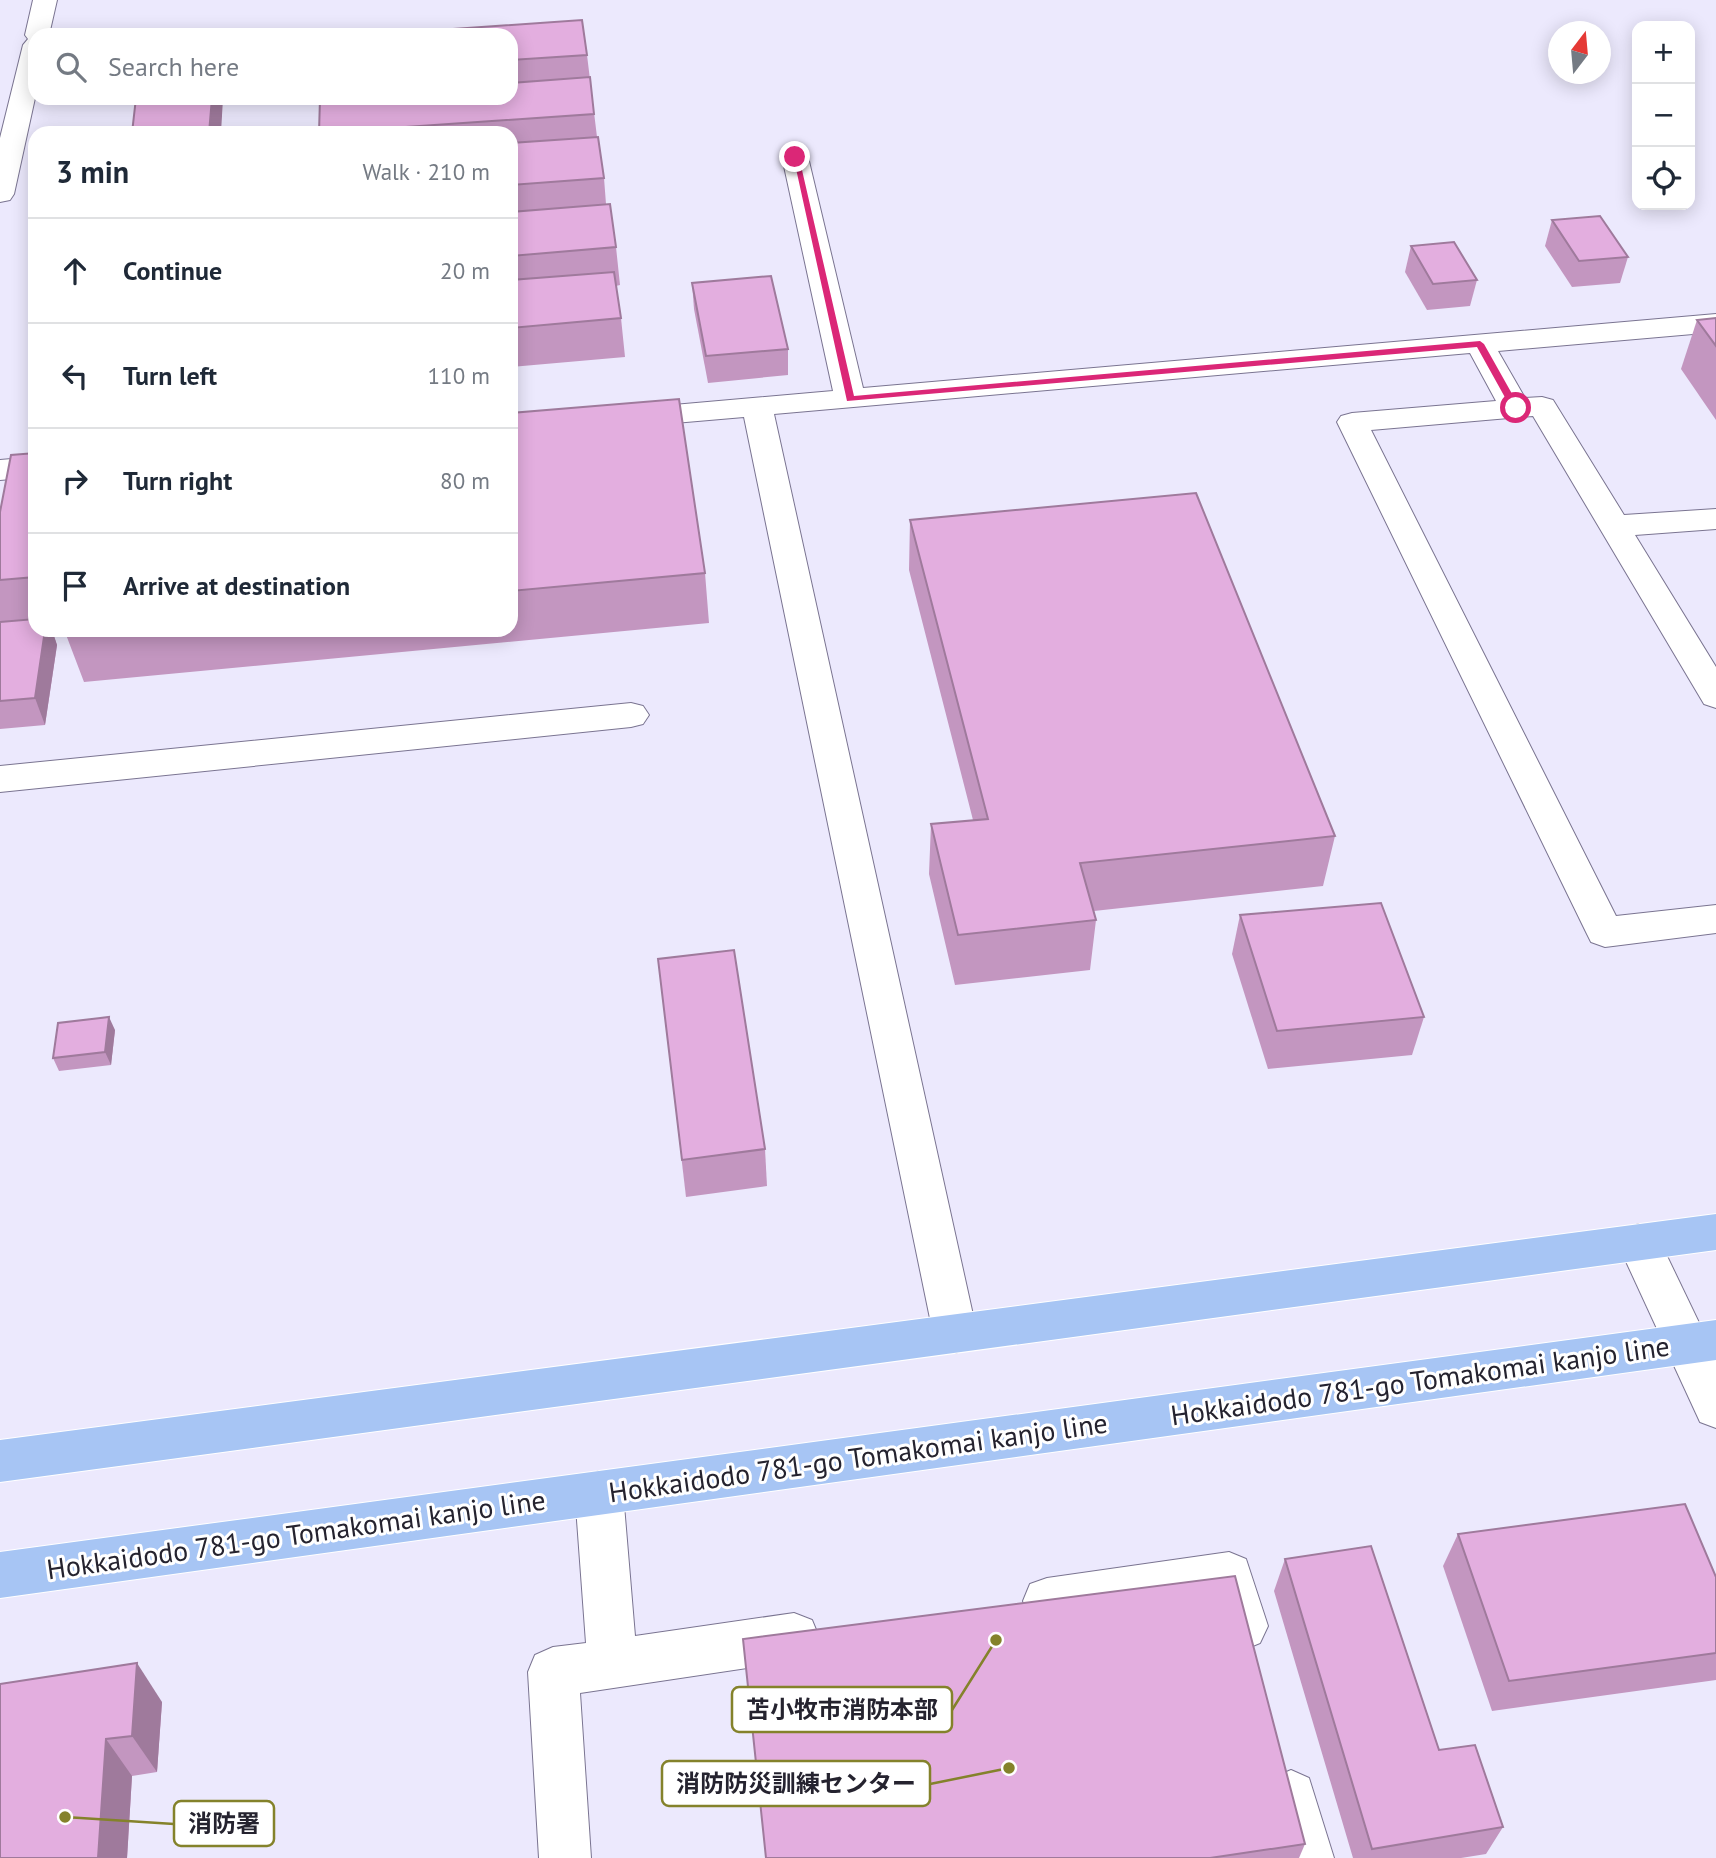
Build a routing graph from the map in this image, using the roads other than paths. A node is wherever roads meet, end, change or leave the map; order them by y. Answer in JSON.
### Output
{"nodes":[{"id":1,"x":46,"y":0,"type":"edge"},
{"id":2,"x":39,"y":28,"type":"edge"},
{"id":3,"x":28,"y":75,"type":"edge"},
{"id":4,"x":795,"y":157,"type":"dead end"},
{"id":5,"x":0,"y":194,"type":"edge"},
{"id":6,"x":1716,"y":323,"type":"edge"},
{"id":7,"x":1480,"y":344,"type":"junction"},
{"id":8,"x":850,"y":399,"type":"junction"},
{"id":9,"x":757,"y":407,"type":"junction"},
{"id":10,"x":1516,"y":408,"type":"junction"},
{"id":11,"x":607,"y":419,"type":"edge"},
{"id":12,"x":28,"y":468,"type":"edge"},
{"id":13,"x":0,"y":470,"type":"edge"},
{"id":14,"x":1716,"y":519,"type":"edge"},
{"id":15,"x":1614,"y":526,"type":"junction"},
{"id":16,"x":1716,"y":696,"type":"edge"},
{"id":17,"x":631,"y":715,"type":"dead end"},
{"id":18,"x":0,"y":779,"type":"edge"},
{"id":19,"x":1716,"y":919,"type":"edge"},
{"id":20,"x":1716,"y":1232,"type":"edge"},
{"id":21,"x":1639,"y":1242,"type":"junction"},
{"id":22,"x":955,"y":1333,"type":"junction"},
{"id":23,"x":1702,"y":1342,"type":"edge"},
{"id":24,"x":1716,"y":1407,"type":"edge"},
{"id":25,"x":0,"y":1461,"type":"edge"},
{"id":26,"x":599,"y":1493,"type":"junction"},
{"id":27,"x":0,"y":1575,"type":"edge"},
{"id":28,"x":1010,"y":1606,"type":"edge"},
{"id":29,"x":832,"y":1632,"type":"edge"},
{"id":30,"x":612,"y":1664,"type":"junction"},
{"id":31,"x":1254,"y":1665,"type":"edge"},
{"id":32,"x":1279,"y":1755,"type":"edge"},
{"id":33,"x":565,"y":1858,"type":"edge"},
{"id":34,"x":1308,"y":1858,"type":"edge"}],
"edges":[{"from":1,"to":2,"type":"street"},
{"from":3,"to":5,"type":"street"},
{"from":4,"to":8,"type":"street"},
{"from":6,"to":7,"type":"street"},
{"from":7,"to":8,"type":"street"},
{"from":7,"to":10,"type":"street"},
{"from":8,"to":9,"type":"street"},
{"from":9,"to":11,"type":"street"},
{"from":9,"to":22,"type":"street"},
{"from":10,"to":15,"type":"street"},
{"from":10,"to":19,"type":"street"},
{"from":12,"to":13,"type":"street"},
{"from":14,"to":15,"type":"street"},
{"from":15,"to":16,"type":"street"},
{"from":17,"to":18,"type":"street"},
{"from":20,"to":21,"type":"main road"},
{"from":21,"to":22,"type":"main road"},
{"from":21,"to":23,"type":"street"},
{"from":22,"to":25,"type":"main road"},
{"from":23,"to":24,"type":"street"},
{"from":23,"to":26,"type":"main road","name":"Hokkaidodo 781-go Tomakomai kanjo line"},
{"from":26,"to":27,"type":"main road","name":"Hokkaidodo 781-go Tomakomai kanjo line"},
{"from":26,"to":30,"type":"street"},
{"from":28,"to":31,"type":"street"},
{"from":29,"to":30,"type":"street"},
{"from":30,"to":33,"type":"street"},
{"from":32,"to":34,"type":"street"}]}
